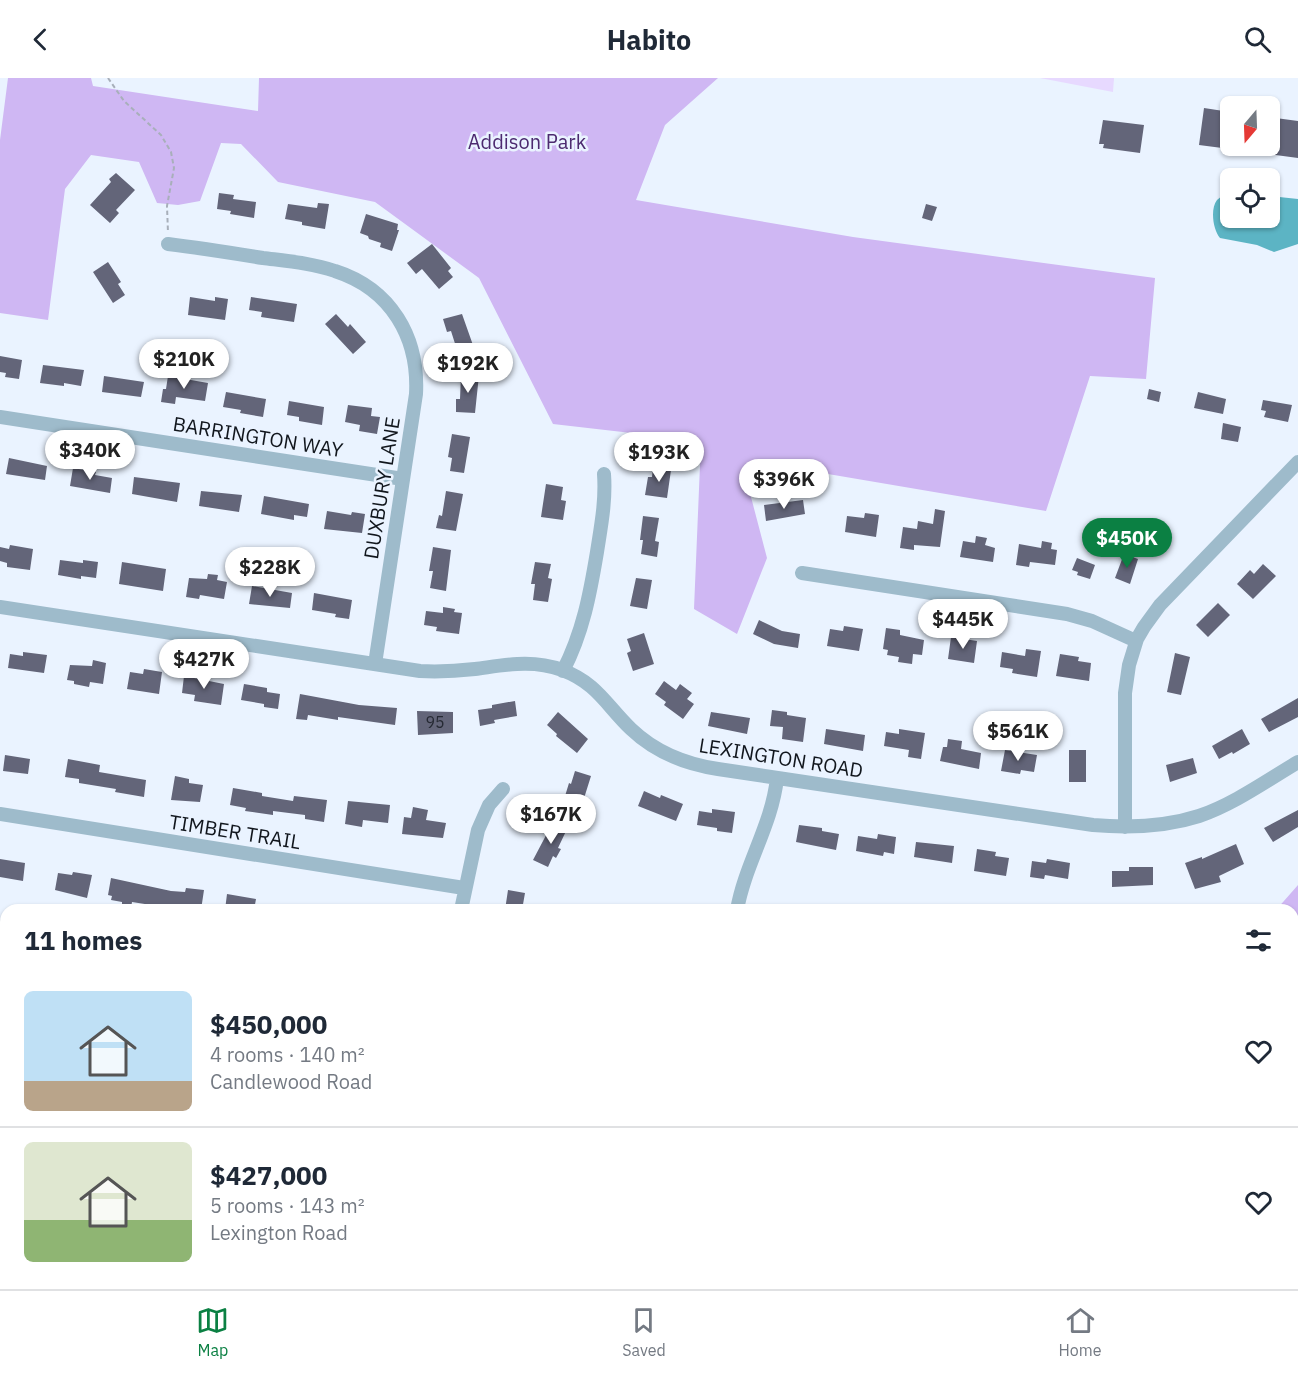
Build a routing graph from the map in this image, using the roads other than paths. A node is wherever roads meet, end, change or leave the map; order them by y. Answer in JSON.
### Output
{"nodes":[{"id":1,"x":168,"y":244,"type":"road end"},
{"id":2,"x":0,"y":417,"type":"edge"},
{"id":3,"x":1298,"y":462,"type":"edge"},
{"id":4,"x":604,"y":474,"type":"dead end"},
{"id":5,"x":403,"y":479,"type":"junction"},
{"id":6,"x":802,"y":573,"type":"dead end"},
{"id":7,"x":0,"y":607,"type":"edge"},
{"id":8,"x":1136,"y":641,"type":"junction"},
{"id":9,"x":375,"y":664,"type":"junction"},
{"id":10,"x":563,"y":671,"type":"junction"},
{"id":11,"x":1298,"y":762,"type":"edge"},
{"id":12,"x":777,"y":778,"type":"junction"},
{"id":13,"x":503,"y":789,"type":"dead end"},
{"id":14,"x":0,"y":814,"type":"edge"},
{"id":15,"x":1125,"y":827,"type":"junction"},
{"id":16,"x":464,"y":888,"type":"junction"},
{"id":17,"x":462,"y":904,"type":"edge"},
{"id":18,"x":738,"y":904,"type":"edge"}],
"edges":[{"from":1,"to":5,"type":"street","name":"DUXBURY LANE"},
{"from":2,"to":5,"type":"street","name":"BARRINGTON WAY"},
{"from":3,"to":8,"type":"street"},
{"from":4,"to":10,"type":"street"},
{"from":5,"to":9,"type":"street","name":"DUXBURY LANE"},
{"from":6,"to":8,"type":"street"},
{"from":7,"to":9,"type":"street","name":"LEXINGTON ROAD"},
{"from":8,"to":15,"type":"street"},
{"from":9,"to":10,"type":"street","name":"LEXINGTON ROAD"},
{"from":10,"to":12,"type":"street","name":"LEXINGTON ROAD"},
{"from":11,"to":15,"type":"street","name":"LEXINGTON ROAD"},
{"from":12,"to":15,"type":"street","name":"LEXINGTON ROAD"},
{"from":12,"to":18,"type":"street"},
{"from":13,"to":16,"type":"street"},
{"from":14,"to":16,"type":"street","name":"TIMBER TRAIL"},
{"from":16,"to":17,"type":"street"}]}
